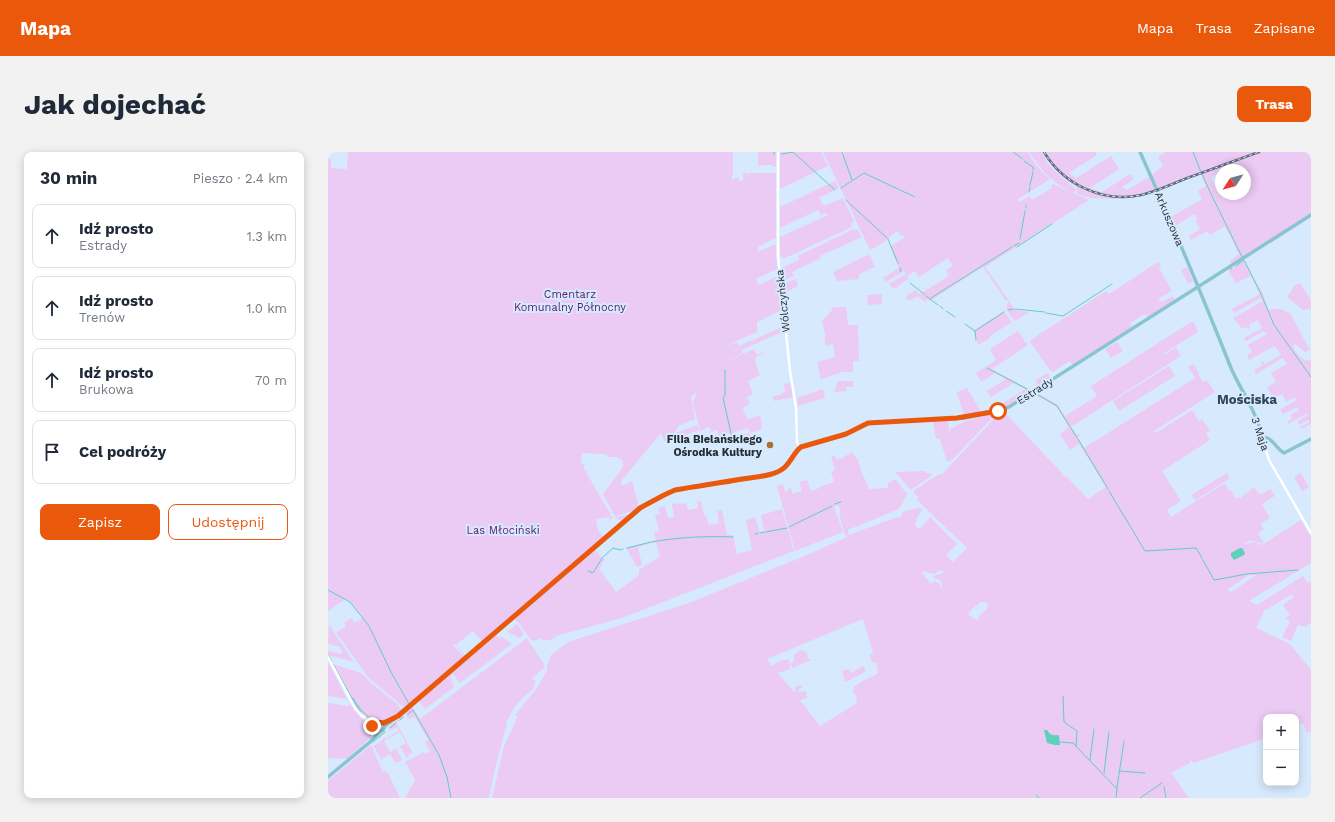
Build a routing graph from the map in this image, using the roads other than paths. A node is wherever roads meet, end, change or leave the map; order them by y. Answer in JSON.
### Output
{"nodes":[{"id":1,"x":778,"y":152,"type":"edge"},
{"id":2,"x":1140,"y":152,"type":"edge"},
{"id":3,"x":1311,"y":215,"type":"edge"},
{"id":4,"x":1198,"y":286,"type":"junction"},
{"id":5,"x":1262,"y":437,"type":"junction"},
{"id":6,"x":1311,"y":439,"type":"edge"},
{"id":7,"x":799,"y":448,"type":"junction"},
{"id":8,"x":1311,"y":533,"type":"edge"},
{"id":9,"x":328,"y":657,"type":"edge"},
{"id":10,"x":368,"y":721,"type":"junction"},
{"id":11,"x":383,"y":724,"type":"junction"},
{"id":12,"x":378,"y":729,"type":"junction"},
{"id":13,"x":373,"y":739,"type":"junction"},
{"id":14,"x":328,"y":777,"type":"edge"}],
"edges":[{"from":1,"to":7,"type":"street","name":"Wólczyńska"},
{"from":2,"to":4,"type":"main road","name":"Arkuszowa"},
{"from":3,"to":4,"type":"main road","name":"Estrady"},
{"from":4,"to":5,"type":"main road","name":"3 Maja"},
{"from":4,"to":7,"type":"main road","name":"Estrady"},
{"from":5,"to":6,"type":"main road"},
{"from":5,"to":8,"type":"street","name":"3 Maja"},
{"from":7,"to":11,"type":"main road"},
{"from":9,"to":10,"type":"street"},
{"from":10,"to":11,"type":"street"},
{"from":10,"to":12,"type":"street"},
{"from":10,"to":13,"type":"street"},
{"from":11,"to":12,"type":"main road"},
{"from":11,"to":12,"type":"main road"},
{"from":12,"to":13,"type":"main road"},
{"from":13,"to":14,"type":"main road"}]}
